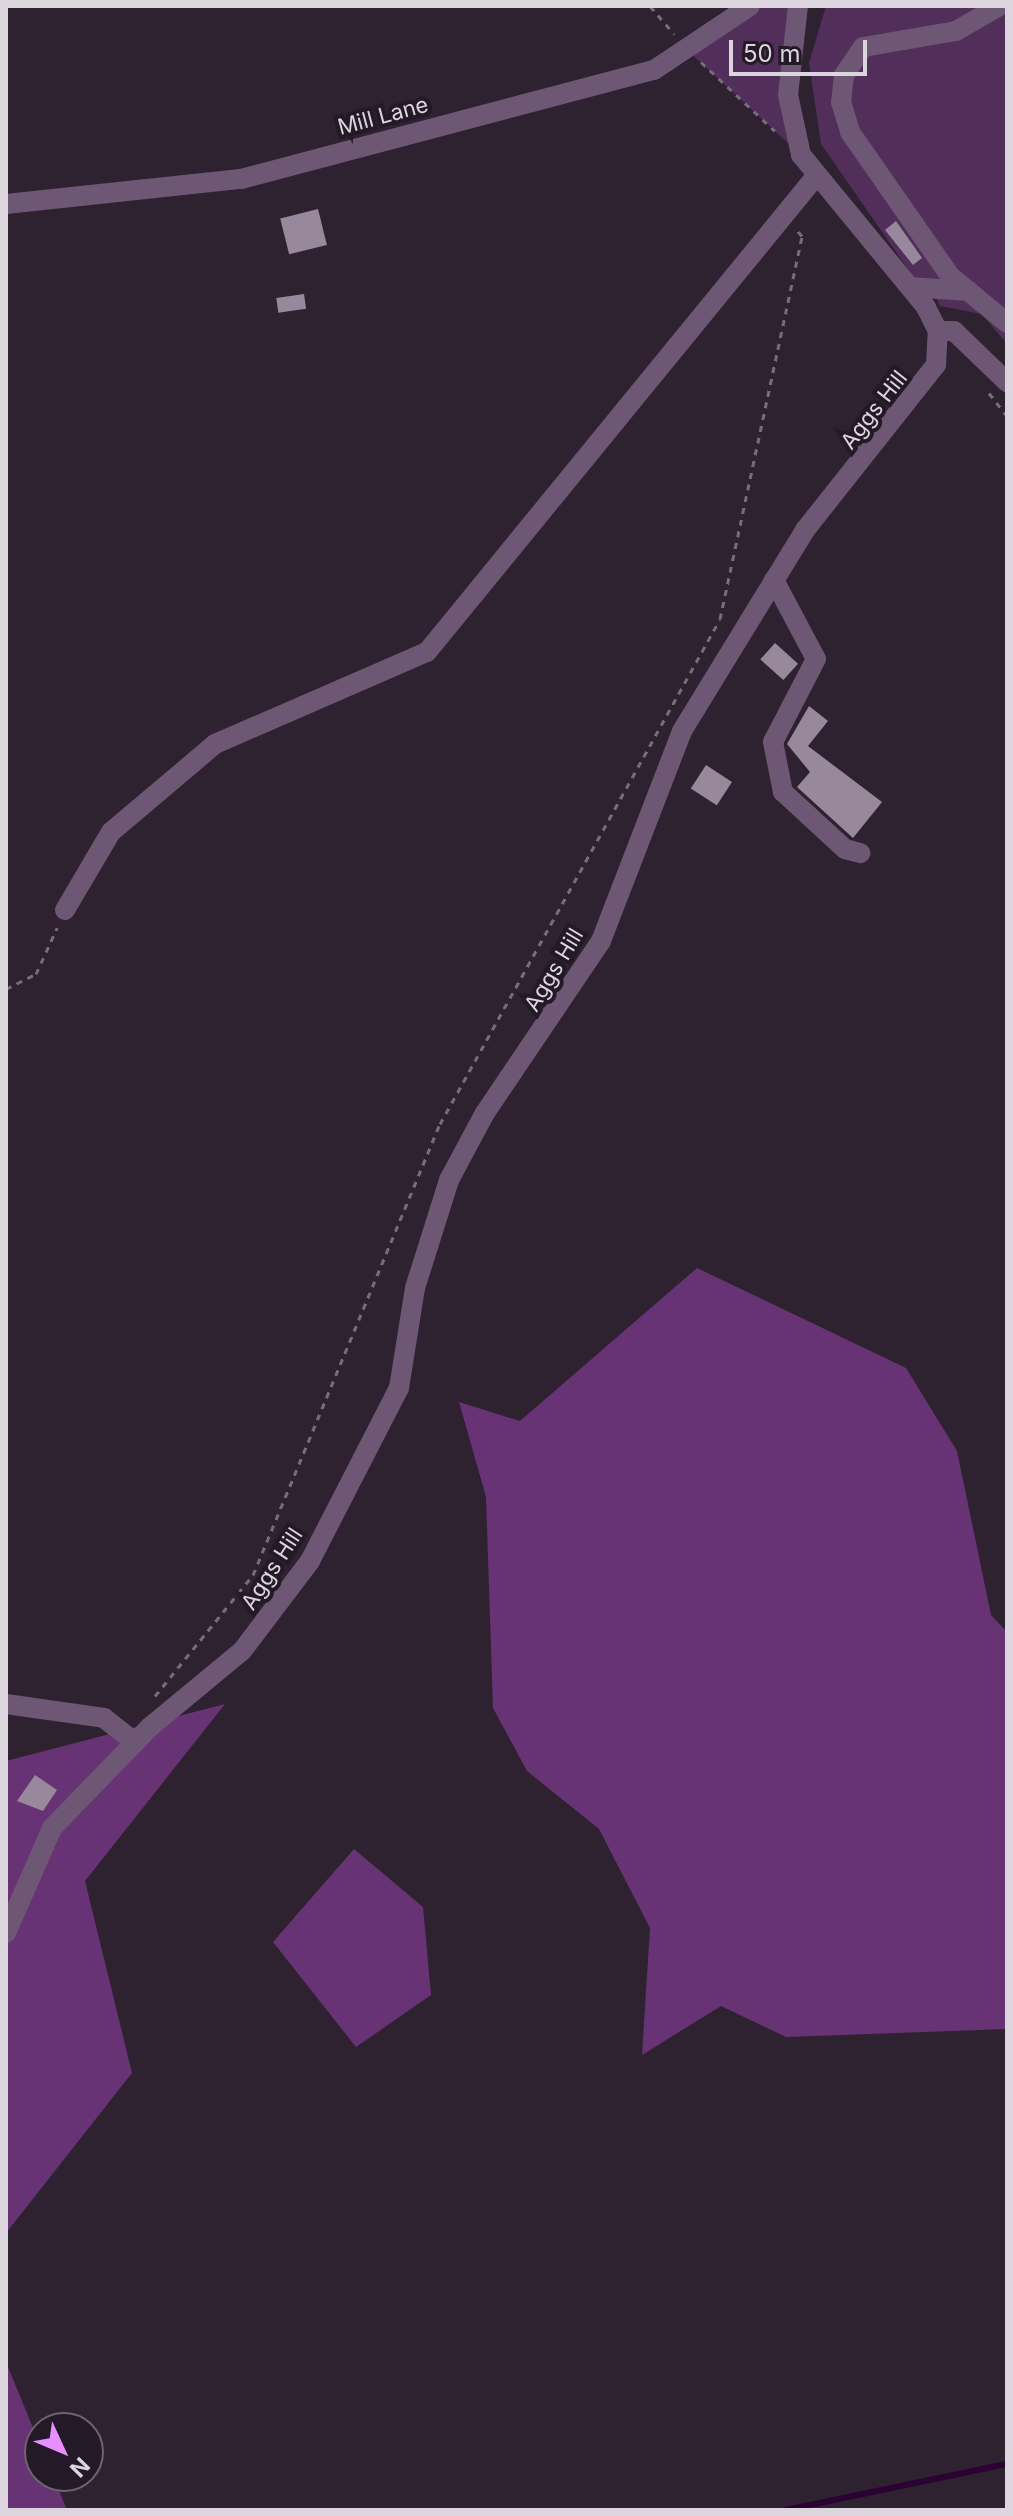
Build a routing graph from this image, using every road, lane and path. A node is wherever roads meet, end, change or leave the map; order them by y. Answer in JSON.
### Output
{"nodes":[{"id":1,"x":650,"y":6,"type":"edge"},
{"id":2,"x":750,"y":6,"type":"edge"},
{"id":3,"x":798,"y":6,"type":"edge"},
{"id":4,"x":999,"y":6,"type":"edge"},
{"id":5,"x":686,"y":49,"type":"junction"},
{"id":6,"x":778,"y":134,"type":"dead end"},
{"id":7,"x":816,"y":176,"type":"junction"},
{"id":8,"x":6,"y":204,"type":"edge"},
{"id":9,"x":784,"y":216,"type":"junction"},
{"id":10,"x":910,"y":287,"type":"junction"},
{"id":11,"x":969,"y":291,"type":"junction"},
{"id":12,"x":1007,"y":323,"type":"edge"},
{"id":13,"x":946,"y":331,"type":"junction"},
{"id":14,"x":1007,"y":382,"type":"edge"},
{"id":15,"x":774,"y":580,"type":"junction"},
{"id":16,"x":860,"y":853,"type":"dead end"},
{"id":17,"x":65,"y":910,"type":"joint"},
{"id":18,"x":6,"y":989,"type":"edge"},
{"id":19,"x":6,"y":1704,"type":"edge"},
{"id":20,"x":142,"y":1735,"type":"junction"},
{"id":21,"x":6,"y":1933,"type":"edge"}],
"edges":[{"from":1,"to":5,"type":"path"},
{"from":2,"to":5,"type":"street","name":"Mill Lane"},
{"from":3,"to":7,"type":"street"},
{"from":4,"to":11,"type":"street"},
{"from":5,"to":6,"type":"path"},
{"from":5,"to":8,"type":"street","name":"Mill Lane"},
{"from":7,"to":9,"type":"street"},
{"from":7,"to":10,"type":"street"},
{"from":9,"to":17,"type":"street"},
{"from":9,"to":20,"type":"path"},
{"from":10,"to":11,"type":"street"},
{"from":10,"to":13,"type":"street"},
{"from":11,"to":12,"type":"street"},
{"from":13,"to":14,"type":"street"},
{"from":13,"to":15,"type":"street","name":"Aggs Hill"},
{"from":15,"to":16,"type":"street"},
{"from":15,"to":20,"type":"street","name":"Aggs Hill"},
{"from":17,"to":18,"type":"path"},
{"from":19,"to":20,"type":"street"},
{"from":20,"to":21,"type":"street","name":"Aggs Hill"}]}
